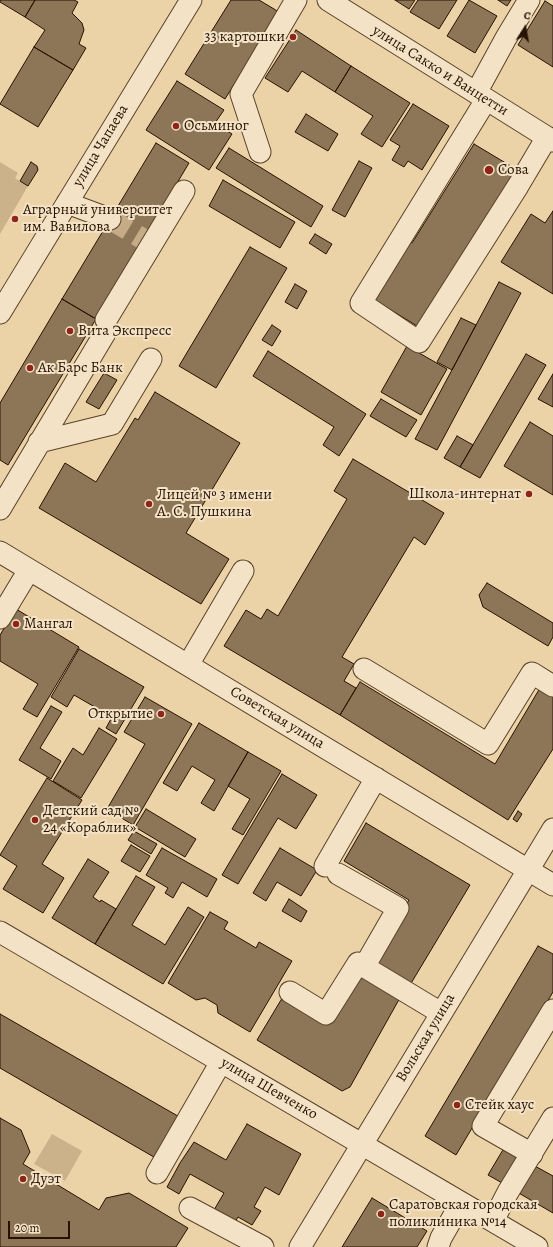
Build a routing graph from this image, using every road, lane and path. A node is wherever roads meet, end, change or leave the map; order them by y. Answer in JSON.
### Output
{"nodes":[{"id":1,"x":191,"y":0,"type":"edge"},
{"id":2,"x":296,"y":0,"type":"edge"},
{"id":3,"x":328,"y":0,"type":"edge"},
{"id":4,"x":529,"y":0,"type":"edge"},
{"id":5,"x":481,"y":96,"type":"junction"},
{"id":6,"x":550,"y":139,"type":"edge"},
{"id":7,"x":260,"y":152,"type":"dead end"},
{"id":8,"x":184,"y":191,"type":"dead end"},
{"id":9,"x":67,"y":203,"type":"junction"},
{"id":10,"x":110,"y":220,"type":"tunnel mouth"},
{"id":11,"x":0,"y":313,"type":"edge"},
{"id":12,"x":151,"y":359,"type":"dead end"},
{"id":13,"x":40,"y":442,"type":"junction"},
{"id":14,"x":0,"y":509,"type":"edge"},
{"id":15,"x":0,"y":552,"type":"edge"},
{"id":16,"x":29,"y":570,"type":"junction"},
{"id":17,"x":243,"y":571,"type":"dead end"},
{"id":18,"x":0,"y":618,"type":"edge"},
{"id":19,"x":188,"y":665,"type":"junction"},
{"id":20,"x":364,"y":669,"type":"dead end"},
{"id":21,"x":553,"y":686,"type":"edge"},
{"id":22,"x":376,"y":778,"type":"junction"},
{"id":23,"x":553,"y":829,"type":"edge"},
{"id":24,"x":528,"y":870,"type":"junction"},
{"id":25,"x":553,"y":885,"type":"edge"},
{"id":26,"x":0,"y":932,"type":"edge"},
{"id":27,"x":364,"y":967,"type":"junction"},
{"id":28,"x":290,"y":992,"type":"dead end"},
{"id":29,"x":553,"y":1010,"type":"edge"},
{"id":30,"x":441,"y":1013,"type":"junction"},
{"id":31,"x":546,"y":1041,"type":"edge"},
{"id":32,"x":221,"y":1062,"type":"junction"},
{"id":33,"x":553,"y":1118,"type":"edge"},
{"id":34,"x":362,"y":1144,"type":"junction"},
{"id":35,"x":532,"y":1154,"type":"junction"},
{"id":36,"x":157,"y":1173,"type":"dead end"},
{"id":37,"x":461,"y":1202,"type":"junction"},
{"id":38,"x":190,"y":1208,"type":"dead end"},
{"id":39,"x":493,"y":1221,"type":"junction"},
{"id":40,"x":263,"y":1247,"type":"edge"},
{"id":41,"x":300,"y":1247,"type":"edge"},
{"id":42,"x":438,"y":1247,"type":"edge"},
{"id":43,"x":537,"y":1247,"type":"edge"}],
"edges":[{"from":1,"to":9,"type":"street","name":"улица Чапаева"},
{"from":2,"to":7,"type":"street"},
{"from":3,"to":5,"type":"street","name":"улица Сакко и Ванцетти"},
{"from":4,"to":5,"type":"street"},
{"from":5,"to":6,"type":"street","name":"улица Сакко и Ванцетти"},
{"from":5,"to":6,"type":"street"},
{"from":8,"to":13,"type":"street"},
{"from":9,"to":10,"type":"street"},
{"from":9,"to":11,"type":"street","name":"улица Чапаева"},
{"from":12,"to":13,"type":"street"},
{"from":13,"to":14,"type":"street"},
{"from":15,"to":16,"type":"street","name":"Советская улица"},
{"from":16,"to":18,"type":"street"},
{"from":16,"to":19,"type":"street","name":"Советская улица"},
{"from":17,"to":19,"type":"street"},
{"from":19,"to":22,"type":"street","name":"Советская улица"},
{"from":20,"to":21,"type":"street"},
{"from":22,"to":24,"type":"street","name":"Советская улица"},
{"from":22,"to":27,"type":"street"},
{"from":23,"to":24,"type":"street","name":"Вольская улица"},
{"from":24,"to":25,"type":"street","name":"Советская улица"},
{"from":24,"to":30,"type":"street","name":"Вольская улица"},
{"from":26,"to":32,"type":"street","name":"улица Шевченко"},
{"from":27,"to":28,"type":"street"},
{"from":27,"to":30,"type":"street"},
{"from":29,"to":31,"type":"street"},
{"from":30,"to":34,"type":"street","name":"Вольская улица"},
{"from":31,"to":35,"type":"street"},
{"from":32,"to":34,"type":"street","name":"улица Шевченко"},
{"from":32,"to":36,"type":"street"},
{"from":33,"to":35,"type":"street"},
{"from":34,"to":37,"type":"street","name":"улица Шевченко"},
{"from":34,"to":41,"type":"street","name":"Вольская улица"},
{"from":35,"to":39,"type":"street"},
{"from":37,"to":39,"type":"street","name":"улица Шевченко"},
{"from":37,"to":42,"type":"street"},
{"from":38,"to":40,"type":"street"},
{"from":39,"to":43,"type":"street","name":"улица Шевченко"}]}
